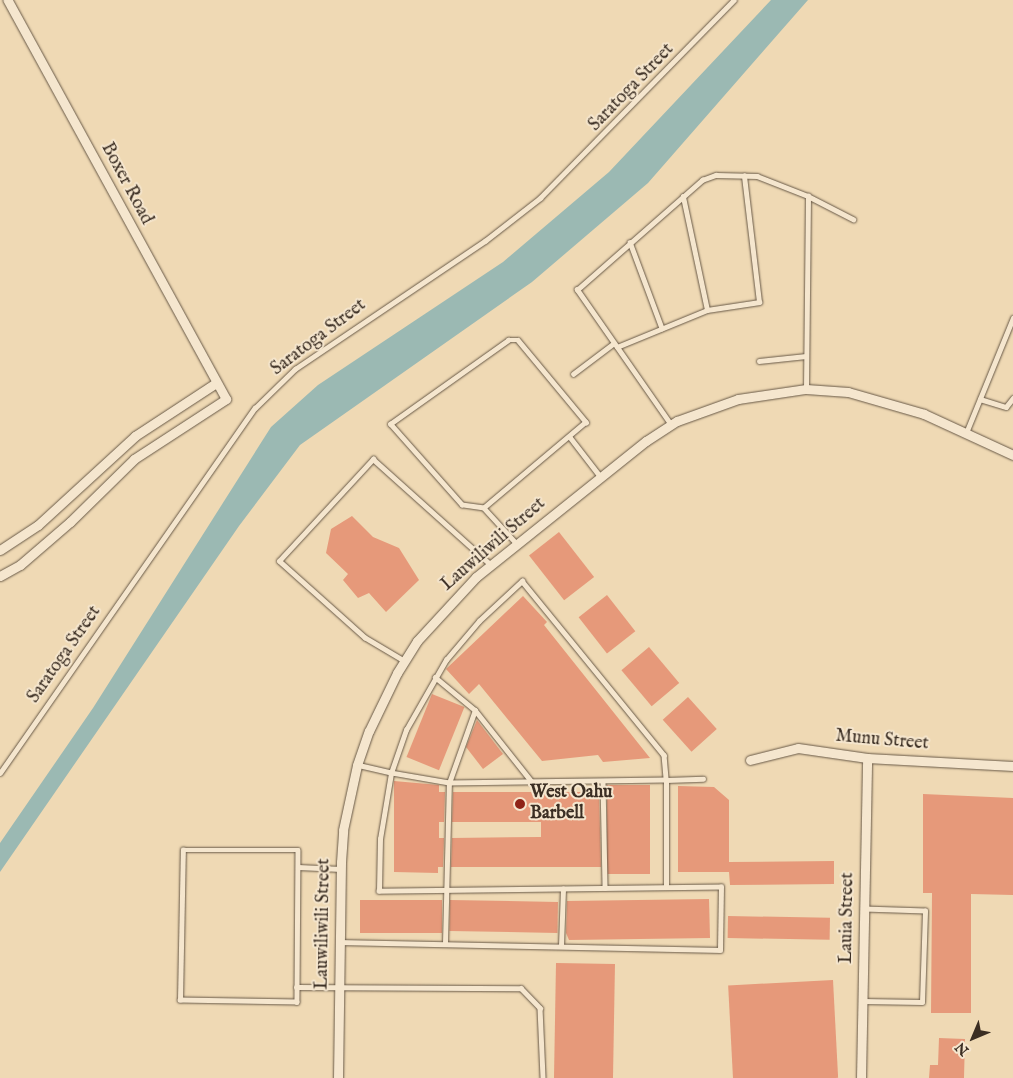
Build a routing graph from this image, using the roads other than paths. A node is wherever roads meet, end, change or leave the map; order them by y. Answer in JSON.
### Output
{"nodes":[{"id":1,"x":8,"y":0,"type":"edge"},
{"id":2,"x":734,"y":0,"type":"edge"},
{"id":3,"x":744,"y":176,"type":"junction"},
{"id":4,"x":808,"y":196,"type":"junction"},
{"id":5,"x":683,"y":197,"type":"junction"},
{"id":6,"x":853,"y":219,"type":"dead end"},
{"id":7,"x":630,"y":242,"type":"junction"},
{"id":8,"x":707,"y":310,"type":"junction"},
{"id":9,"x":1013,"y":318,"type":"edge"},
{"id":10,"x":662,"y":328,"type":"junction"},
{"id":11,"x":615,"y":345,"type":"junction"},
{"id":12,"x":806,"y":356,"type":"junction"},
{"id":13,"x":759,"y":361,"type":"dead end"},
{"id":14,"x":573,"y":374,"type":"dead end"},
{"id":15,"x":216,"y":383,"type":"junction"},
{"id":16,"x":806,"y":389,"type":"junction"},
{"id":17,"x":1013,"y":398,"type":"edge"},
{"id":18,"x":980,"y":399,"type":"junction"},
{"id":19,"x":671,"y":425,"type":"junction"},
{"id":20,"x":966,"y":433,"type":"junction"},
{"id":21,"x":570,"y":438,"type":"junction"},
{"id":22,"x":1013,"y":455,"type":"edge"},
{"id":23,"x":600,"y":476,"type":"junction"},
{"id":24,"x":484,"y":508,"type":"junction"},
{"id":25,"x":517,"y":544,"type":"junction"},
{"id":26,"x":0,"y":550,"type":"edge"},
{"id":27,"x":491,"y":565,"type":"junction"},
{"id":28,"x":0,"y":576,"type":"edge"},
{"id":29,"x":404,"y":661,"type":"junction"},
{"id":30,"x":435,"y":677,"type":"junction"},
{"id":31,"x":474,"y":710,"type":"junction"},
{"id":32,"x":867,"y":758,"type":"junction"},
{"id":33,"x":750,"y":760,"type":"dead end"},
{"id":34,"x":357,"y":766,"type":"junction"},
{"id":35,"x":1013,"y":766,"type":"edge"},
{"id":36,"x":0,"y":773,"type":"edge"},
{"id":37,"x":391,"y":773,"type":"junction"},
{"id":38,"x":703,"y":779,"type":"dead end"},
{"id":39,"x":666,"y":780,"type":"junction"},
{"id":40,"x":603,"y":781,"type":"junction"},
{"id":41,"x":532,"y":782,"type":"junction"},
{"id":42,"x":449,"y":783,"type":"junction"},
{"id":43,"x":298,"y":867,"type":"junction"},
{"id":44,"x":341,"y":869,"type":"junction"},
{"id":45,"x":666,"y":887,"type":"junction"},
{"id":46,"x":605,"y":888,"type":"junction"},
{"id":47,"x":563,"y":889,"type":"junction"},
{"id":48,"x":446,"y":891,"type":"junction"},
{"id":49,"x":864,"y":909,"type":"junction"},
{"id":50,"x":340,"y":942,"type":"junction"},
{"id":51,"x":445,"y":943,"type":"junction"},
{"id":52,"x":561,"y":946,"type":"junction"},
{"id":53,"x":296,"y":986,"type":"junction"},
{"id":54,"x":339,"y":986,"type":"junction"},
{"id":55,"x":863,"y":1001,"type":"junction"},
{"id":56,"x":338,"y":1078,"type":"edge"},
{"id":57,"x":543,"y":1078,"type":"edge"},
{"id":58,"x":861,"y":1078,"type":"edge"}],
"edges":[{"from":1,"to":15,"type":"street","name":"Boxer Road"},
{"from":2,"to":36,"type":"lane","name":"Saratoga Street"},
{"from":3,"to":4,"type":"lane"},
{"from":3,"to":5,"type":"lane"},
{"from":3,"to":8,"type":"lane"},
{"from":4,"to":6,"type":"lane"},
{"from":4,"to":12,"type":"lane"},
{"from":5,"to":7,"type":"lane"},
{"from":5,"to":8,"type":"lane"},
{"from":7,"to":10,"type":"lane"},
{"from":7,"to":11,"type":"lane"},
{"from":8,"to":10,"type":"lane"},
{"from":9,"to":18,"type":"lane"},
{"from":10,"to":11,"type":"lane"},
{"from":11,"to":14,"type":"lane"},
{"from":11,"to":19,"type":"lane"},
{"from":12,"to":13,"type":"lane"},
{"from":12,"to":16,"type":"lane"},
{"from":15,"to":26,"type":"street"},
{"from":15,"to":28,"type":"street","name":"Boxer Road"},
{"from":16,"to":19,"type":"street","name":"Lauwiliwili Street"},
{"from":16,"to":20,"type":"street","name":"Lauwiliwili Street"},
{"from":17,"to":18,"type":"lane"},
{"from":18,"to":20,"type":"lane"},
{"from":19,"to":23,"type":"street","name":"Lauwiliwili Street"},
{"from":20,"to":22,"type":"street","name":"Lauwiliwili Street"},
{"from":21,"to":23,"type":"lane"},
{"from":21,"to":24,"type":"lane"},
{"from":21,"to":24,"type":"lane"},
{"from":23,"to":25,"type":"street","name":"Lauwiliwili Street"},
{"from":24,"to":25,"type":"lane"},
{"from":25,"to":27,"type":"street","name":"Lauwiliwili Street"},
{"from":27,"to":29,"type":"street","name":"Lauwiliwili Street"},
{"from":27,"to":29,"type":"lane"},
{"from":29,"to":34,"type":"street","name":"Lauwiliwili Street"},
{"from":30,"to":31,"type":"lane"},
{"from":30,"to":37,"type":"lane"},
{"from":30,"to":39,"type":"lane"},
{"from":31,"to":41,"type":"lane"},
{"from":31,"to":42,"type":"lane"},
{"from":32,"to":33,"type":"street","name":"Munu Street"},
{"from":32,"to":35,"type":"street","name":"Munu Street"},
{"from":32,"to":49,"type":"street","name":"Lauia Street"},
{"from":34,"to":37,"type":"lane"},
{"from":34,"to":44,"type":"street","name":"Lauwiliwili Street"},
{"from":37,"to":42,"type":"lane"},
{"from":37,"to":48,"type":"lane"},
{"from":38,"to":39,"type":"lane"},
{"from":39,"to":40,"type":"lane"},
{"from":39,"to":45,"type":"lane"},
{"from":40,"to":41,"type":"lane"},
{"from":40,"to":46,"type":"lane"},
{"from":41,"to":42,"type":"lane"},
{"from":42,"to":48,"type":"lane"},
{"from":43,"to":44,"type":"lane"},
{"from":43,"to":53,"type":"lane"},
{"from":43,"to":53,"type":"lane"},
{"from":44,"to":50,"type":"street","name":"Lauwiliwili Street"},
{"from":45,"to":46,"type":"lane"},
{"from":45,"to":52,"type":"lane"},
{"from":46,"to":47,"type":"lane"},
{"from":47,"to":48,"type":"lane"},
{"from":47,"to":52,"type":"lane"},
{"from":48,"to":51,"type":"lane"},
{"from":49,"to":55,"type":"street","name":"Lauia Street"},
{"from":49,"to":55,"type":"lane"},
{"from":50,"to":51,"type":"lane"},
{"from":50,"to":54,"type":"street","name":"Lauwiliwili Street"},
{"from":51,"to":52,"type":"lane"},
{"from":53,"to":54,"type":"lane"},
{"from":54,"to":56,"type":"street","name":"Lauwiliwili Street"},
{"from":54,"to":57,"type":"lane"},
{"from":55,"to":58,"type":"street","name":"Lauia Street"}]}
